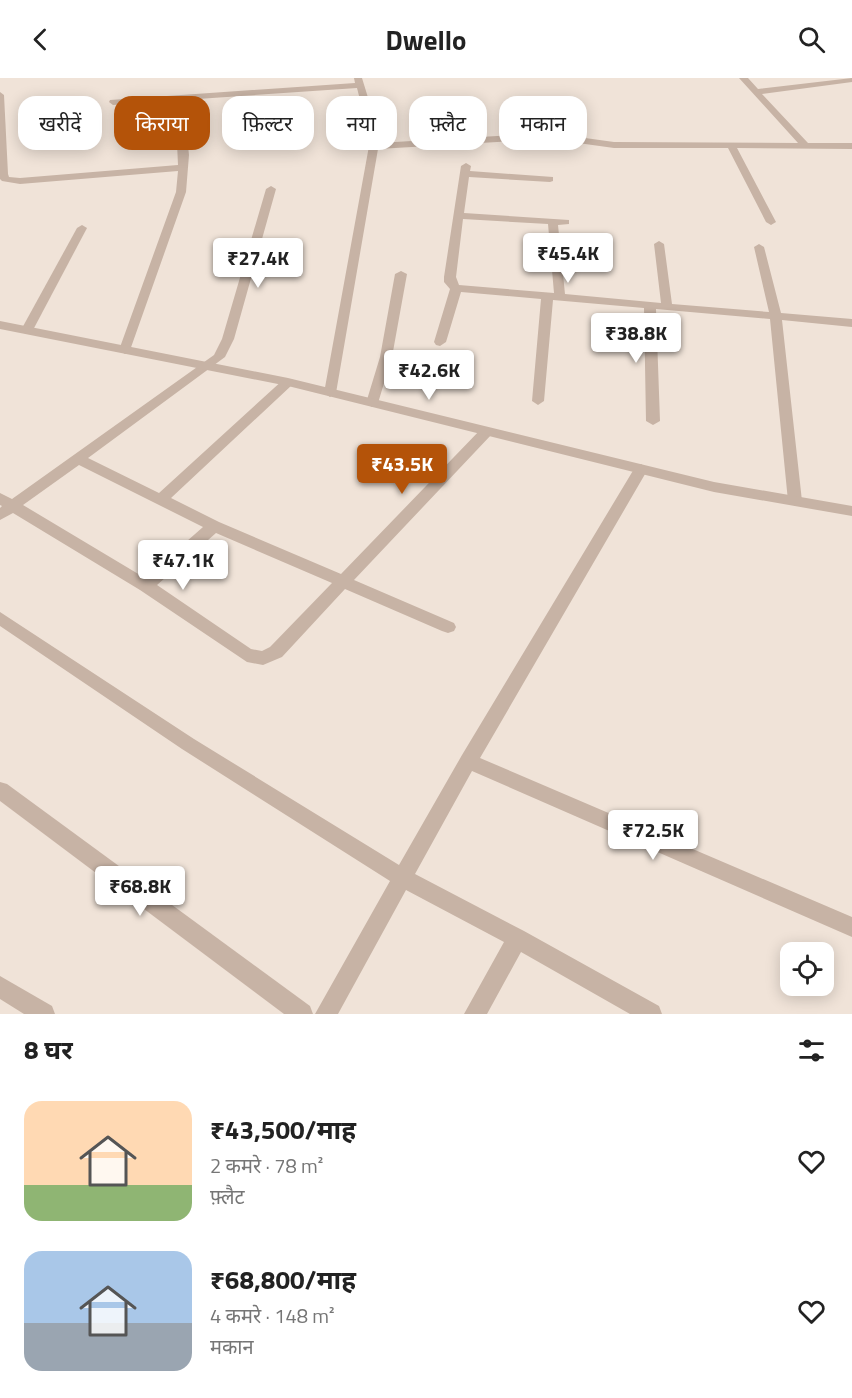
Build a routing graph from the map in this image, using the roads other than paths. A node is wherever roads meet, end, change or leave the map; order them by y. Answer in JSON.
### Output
{"nodes":[{"id":1,"x":743,"y":78,"type":"edge"},
{"id":2,"x":852,"y":79,"type":"edge"},
{"id":3,"x":359,"y":82,"type":"edge"},
{"id":4,"x":755,"y":92,"type":"junction"},
{"id":5,"x":0,"y":95,"type":"edge"},
{"id":6,"x":202,"y":96,"type":"edge"},
{"id":7,"x":0,"y":112,"type":"edge"},
{"id":8,"x":397,"y":145,"type":"edge"},
{"id":9,"x":731,"y":145,"type":"junction"},
{"id":10,"x":806,"y":146,"type":"junction"},
{"id":11,"x":852,"y":146,"type":"edge"},
{"id":12,"x":182,"y":150,"type":"edge"},
{"id":13,"x":374,"y":150,"type":"edge"},
{"id":14,"x":183,"y":168,"type":"junction"},
{"id":15,"x":550,"y":179,"type":"dead end"},
{"id":16,"x":271,"y":189,"type":"dead end"},
{"id":17,"x":459,"y":216,"type":"junction"},
{"id":18,"x":553,"y":222,"type":"junction"},
{"id":19,"x":566,"y":222,"type":"dead end"},
{"id":20,"x":771,"y":222,"type":"dead end"},
{"id":21,"x":82,"y":228,"type":"dead end"},
{"id":22,"x":659,"y":244,"type":"dead end"},
{"id":23,"x":759,"y":247,"type":"dead end"},
{"id":24,"x":401,"y":274,"type":"dead end"},
{"id":25,"x":456,"y":288,"type":"junction"},
{"id":26,"x":553,"y":297,"type":"junction"},
{"id":27,"x":650,"y":306,"type":"junction"},
{"id":28,"x":667,"y":308,"type":"junction"},
{"id":29,"x":776,"y":317,"type":"junction"},
{"id":30,"x":852,"y":323,"type":"edge"},
{"id":31,"x":0,"y":325,"type":"edge"},
{"id":32,"x":27,"y":330,"type":"junction"},
{"id":33,"x":440,"y":342,"type":"dead end"},
{"id":34,"x":125,"y":350,"type":"junction"},
{"id":35,"x":209,"y":366,"type":"junction"},
{"id":36,"x":288,"y":382,"type":"junction"},
{"id":37,"x":330,"y":393,"type":"junction"},
{"id":38,"x":538,"y":401,"type":"dead end"},
{"id":39,"x":372,"y":403,"type":"junction"},
{"id":40,"x":653,"y":421,"type":"dead end"},
{"id":41,"x":487,"y":431,"type":"junction"},
{"id":42,"x":79,"y":459,"type":"junction"},
{"id":43,"x":641,"y":469,"type":"junction"},
{"id":44,"x":160,"y":500,"type":"junction"},
{"id":45,"x":795,"y":501,"type":"junction"},
{"id":46,"x":7,"y":502,"type":"edge"},
{"id":47,"x":852,"y":511,"type":"edge"},
{"id":48,"x":0,"y":515,"type":"edge"},
{"id":49,"x":214,"y":526,"type":"junction"},
{"id":50,"x":340,"y":582,"type":"junction"},
{"id":51,"x":146,"y":586,"type":"junction"},
{"id":52,"x":0,"y":618,"type":"edge"},
{"id":53,"x":448,"y":627,"type":"dead end"},
{"id":54,"x":468,"y":762,"type":"junction"},
{"id":55,"x":0,"y":790,"type":"edge"},
{"id":56,"x":404,"y":879,"type":"junction"},
{"id":57,"x":852,"y":927,"type":"edge"},
{"id":58,"x":517,"y":938,"type":"junction"},
{"id":59,"x":0,"y":987,"type":"edge"},
{"id":60,"x":44,"y":1014,"type":"edge"},
{"id":61,"x":302,"y":1014,"type":"edge"},
{"id":62,"x":326,"y":1014,"type":"edge"},
{"id":63,"x":475,"y":1014,"type":"edge"},
{"id":64,"x":651,"y":1014,"type":"edge"}],
"edges":[{"from":1,"to":4,"type":"street"},
{"from":2,"to":4,"type":"street"},
{"from":3,"to":6,"type":"street"},
{"from":4,"to":10,"type":"street"},
{"from":5,"to":7,"type":"street"},
{"from":7,"to":14,"type":"street"},
{"from":8,"to":9,"type":"street"},
{"from":9,"to":10,"type":"street"},
{"from":9,"to":20,"type":"street"},
{"from":10,"to":11,"type":"street"},
{"from":12,"to":14,"type":"street"},
{"from":13,"to":37,"type":"street"},
{"from":14,"to":34,"type":"street"},
{"from":15,"to":17,"type":"street"},
{"from":16,"to":35,"type":"street"},
{"from":17,"to":18,"type":"street"},
{"from":17,"to":25,"type":"street"},
{"from":18,"to":19,"type":"street"},
{"from":18,"to":26,"type":"street"},
{"from":21,"to":32,"type":"street"},
{"from":22,"to":28,"type":"street"},
{"from":23,"to":29,"type":"street"},
{"from":24,"to":39,"type":"street"},
{"from":25,"to":26,"type":"street"},
{"from":25,"to":33,"type":"street"},
{"from":26,"to":27,"type":"street"},
{"from":26,"to":38,"type":"street"},
{"from":27,"to":28,"type":"street"},
{"from":27,"to":40,"type":"street"},
{"from":28,"to":29,"type":"street"},
{"from":29,"to":30,"type":"street"},
{"from":29,"to":45,"type":"street"},
{"from":31,"to":32,"type":"street"},
{"from":32,"to":34,"type":"street"},
{"from":34,"to":35,"type":"street"},
{"from":35,"to":36,"type":"street"},
{"from":35,"to":42,"type":"street"},
{"from":36,"to":37,"type":"street"},
{"from":36,"to":44,"type":"street"},
{"from":37,"to":39,"type":"street"},
{"from":39,"to":41,"type":"street"},
{"from":41,"to":43,"type":"street"},
{"from":41,"to":50,"type":"street"},
{"from":42,"to":44,"type":"street"},
{"from":42,"to":46,"type":"street"},
{"from":43,"to":45,"type":"street"},
{"from":43,"to":54,"type":"street"},
{"from":44,"to":49,"type":"street"},
{"from":45,"to":47,"type":"street"},
{"from":46,"to":48,"type":"street"},
{"from":46,"to":51,"type":"street"},
{"from":49,"to":50,"type":"street"},
{"from":49,"to":51,"type":"street"},
{"from":50,"to":51,"type":"street"},
{"from":50,"to":53,"type":"street"},
{"from":52,"to":56,"type":"street"},
{"from":54,"to":56,"type":"street"},
{"from":54,"to":57,"type":"street"},
{"from":55,"to":61,"type":"street"},
{"from":56,"to":58,"type":"street"},
{"from":56,"to":62,"type":"street"},
{"from":58,"to":63,"type":"street"},
{"from":58,"to":64,"type":"street"},
{"from":59,"to":60,"type":"street"}]}
